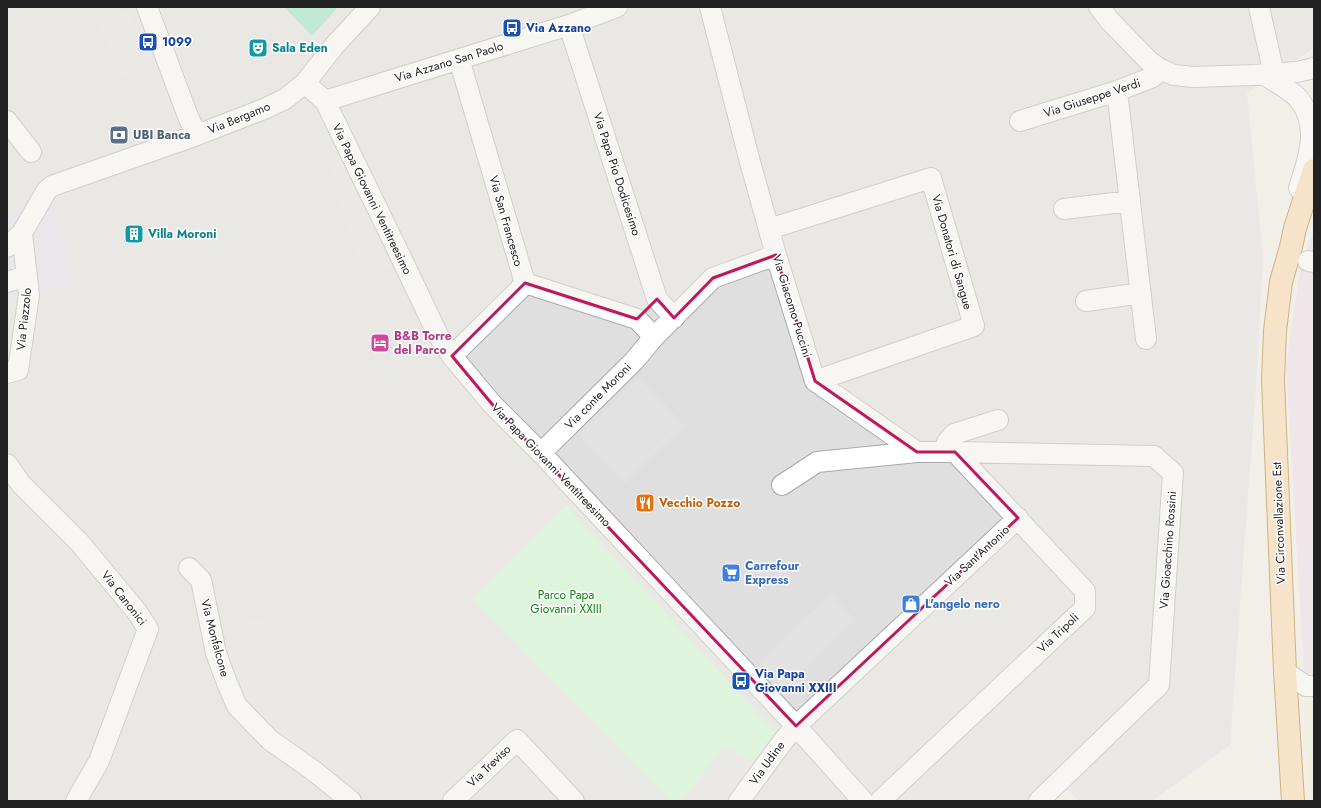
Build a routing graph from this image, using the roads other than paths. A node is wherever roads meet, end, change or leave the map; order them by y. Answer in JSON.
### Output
{"nodes":[{"id":1,"x":147,"y":7,"type":"edge"},
{"id":2,"x":370,"y":7,"type":"edge"},
{"id":3,"x":617,"y":7,"type":"edge"},
{"id":4,"x":710,"y":7,"type":"edge"},
{"id":5,"x":1099,"y":7,"type":"edge"},
{"id":6,"x":1259,"y":7,"type":"edge"},
{"id":7,"x":569,"y":25,"type":"junction"},
{"id":8,"x":459,"y":59,"type":"junction"},
{"id":9,"x":1314,"y":68,"type":"edge"},
{"id":10,"x":1160,"y":69,"type":"junction"},
{"id":11,"x":1268,"y":74,"type":"junction"},
{"id":12,"x":305,"y":84,"type":"junction"},
{"id":13,"x":1117,"y":91,"type":"junction"},
{"id":14,"x":325,"y":102,"type":"junction"},
{"id":15,"x":7,"y":121,"type":"edge"},
{"id":16,"x":1020,"y":121,"type":"dead end"},
{"id":17,"x":197,"y":135,"type":"junction"},
{"id":18,"x":31,"y":152,"type":"dead end"},
{"id":19,"x":1314,"y":170,"type":"edge"},
{"id":20,"x":1314,"y":197,"type":"edge"},
{"id":21,"x":1130,"y":201,"type":"junction"},
{"id":22,"x":1064,"y":208,"type":"dead end"},
{"id":23,"x":769,"y":228,"type":"junction"},
{"id":24,"x":22,"y":233,"type":"junction"},
{"id":25,"x":1293,"y":238,"type":"junction"},
{"id":26,"x":7,"y":247,"type":"edge"},
{"id":27,"x":776,"y":255,"type":"junction"},
{"id":28,"x":27,"y":276,"type":"junction"},
{"id":29,"x":7,"y":282,"type":"edge"},
{"id":30,"x":525,"y":283,"type":"junction"},
{"id":31,"x":1141,"y":293,"type":"junction"},
{"id":32,"x":657,"y":300,"type":"junction"},
{"id":33,"x":1086,"y":301,"type":"dead end"},
{"id":34,"x":674,"y":318,"type":"junction"},
{"id":35,"x":637,"y":319,"type":"junction"},
{"id":36,"x":654,"y":337,"type":"junction"},
{"id":37,"x":1146,"y":339,"type":"dead end"},
{"id":38,"x":452,"y":356,"type":"junction"},
{"id":39,"x":7,"y":374,"type":"edge"},
{"id":40,"x":815,"y":381,"type":"junction"},
{"id":41,"x":998,"y":420,"type":"dead end"},
{"id":42,"x":917,"y":452,"type":"junction"},
{"id":43,"x":955,"y":452,"type":"junction"},
{"id":44,"x":541,"y":453,"type":"junction"},
{"id":45,"x":7,"y":464,"type":"edge"},
{"id":46,"x":782,"y":485,"type":"dead end"},
{"id":47,"x":1018,"y":518,"type":"junction"},
{"id":48,"x":189,"y":568,"type":"dead end"},
{"id":49,"x":1285,"y":672,"type":"junction"},
{"id":50,"x":1310,"y":686,"type":"edge"},
{"id":51,"x":1287,"y":707,"type":"junction"},
{"id":52,"x":796,"y":726,"type":"junction"},
{"id":53,"x":76,"y":801,"type":"edge"},
{"id":54,"x":351,"y":801,"type":"edge"},
{"id":55,"x":453,"y":801,"type":"edge"},
{"id":56,"x":574,"y":801,"type":"edge"},
{"id":57,"x":739,"y":801,"type":"edge"},
{"id":58,"x":863,"y":801,"type":"edge"},
{"id":59,"x":880,"y":801,"type":"edge"},
{"id":60,"x":1038,"y":801,"type":"edge"},
{"id":61,"x":1293,"y":801,"type":"edge"}],
"edges":[{"from":1,"to":17,"type":"street"},
{"from":2,"to":12,"type":"street","name":"Via Bergamo"},
{"from":3,"to":7,"type":"street","name":"Via Azzano San Paolo"},
{"from":4,"to":23,"type":"street","name":"Via Giacomo Puccini"},
{"from":5,"to":10,"type":"street"},
{"from":6,"to":11,"type":"street"},
{"from":7,"to":8,"type":"street","name":"Via Azzano San Paolo"},
{"from":7,"to":32,"type":"street","name":"Via Papa Pio Dodicesimo"},
{"from":8,"to":14,"type":"street","name":"Via Azzano San Paolo"},
{"from":8,"to":30,"type":"street","name":"Via San Francesco"},
{"from":9,"to":11,"type":"street"},
{"from":10,"to":11,"type":"street"},
{"from":10,"to":13,"type":"street","name":"Via Giuseppe Verdi"},
{"from":11,"to":25,"type":"street"},
{"from":12,"to":14,"type":"street","name":"Via Papa Giovanni Ventitreesimo"},
{"from":12,"to":17,"type":"street","name":"Via Bergamo"},
{"from":13,"to":16,"type":"street","name":"Via Giuseppe Verdi"},
{"from":13,"to":21,"type":"street"},
{"from":14,"to":38,"type":"street","name":"Via Papa Giovanni Ventitreesimo"},
{"from":15,"to":18,"type":"street"},
{"from":17,"to":24,"type":"street","name":"Via Bergamo"},
{"from":19,"to":25,"type":"main road","name":"Via Circonvallazione Est"},
{"from":20,"to":25,"type":"main road","name":"Via Circonvallazione Est"},
{"from":21,"to":22,"type":"street"},
{"from":21,"to":31,"type":"street"},
{"from":23,"to":27,"type":"street","name":"Via Giacomo Puccini"},
{"from":23,"to":40,"type":"street","name":"Via Donatori di Sangue"},
{"from":24,"to":26,"type":"street"},
{"from":24,"to":28,"type":"street","name":"Via Piazzolo"},
{"from":25,"to":49,"type":"main road","name":"Via Circonvallazione Est"},
{"from":27,"to":34,"type":"street","name":"Via conte Moroni"},
{"from":27,"to":40,"type":"street","name":"Via Giacomo Puccini"},
{"from":28,"to":29,"type":"street"},
{"from":28,"to":39,"type":"street","name":"Via Piazzolo"},
{"from":30,"to":35,"type":"street"},
{"from":30,"to":38,"type":"street","name":"Via San Francesco"},
{"from":31,"to":33,"type":"street"},
{"from":31,"to":37,"type":"street"},
{"from":32,"to":34,"type":"street","name":"Via Papa Pio Dodicesimo"},
{"from":32,"to":35,"type":"street"},
{"from":34,"to":36,"type":"street","name":"Via conte Moroni"},
{"from":35,"to":36,"type":"street"},
{"from":36,"to":44,"type":"street","name":"Via conte Moroni"},
{"from":38,"to":44,"type":"street","name":"Via Papa Giovanni Ventitreesimo"},
{"from":40,"to":42,"type":"street"},
{"from":41,"to":43,"type":"street"},
{"from":42,"to":43,"type":"street"},
{"from":42,"to":46,"type":"street"},
{"from":43,"to":47,"type":"street","name":"Via Tripoli"},
{"from":43,"to":60,"type":"street","name":"Via Gioacchino Rossini"},
{"from":44,"to":52,"type":"street","name":"Via Papa Giovanni Ventitreesimo"},
{"from":45,"to":53,"type":"street","name":"Via Canonici"},
{"from":47,"to":52,"type":"street","name":"Via Sant'Antonio"},
{"from":47,"to":59,"type":"street","name":"Via Tripoli"},
{"from":48,"to":54,"type":"street","name":"Via Monfalcone"},
{"from":49,"to":50,"type":"street"},
{"from":49,"to":51,"type":"main road","name":"Via Circonvallazione Est"},
{"from":50,"to":51,"type":"street"},
{"from":51,"to":61,"type":"main road","name":"Via Circonvallazione Est"},
{"from":52,"to":57,"type":"street","name":"Via Udine"},
{"from":52,"to":58,"type":"street","name":"Via Papa Giovanni Ventitreesimo"},
{"from":55,"to":56,"type":"street","name":"Via Treviso"}]}
